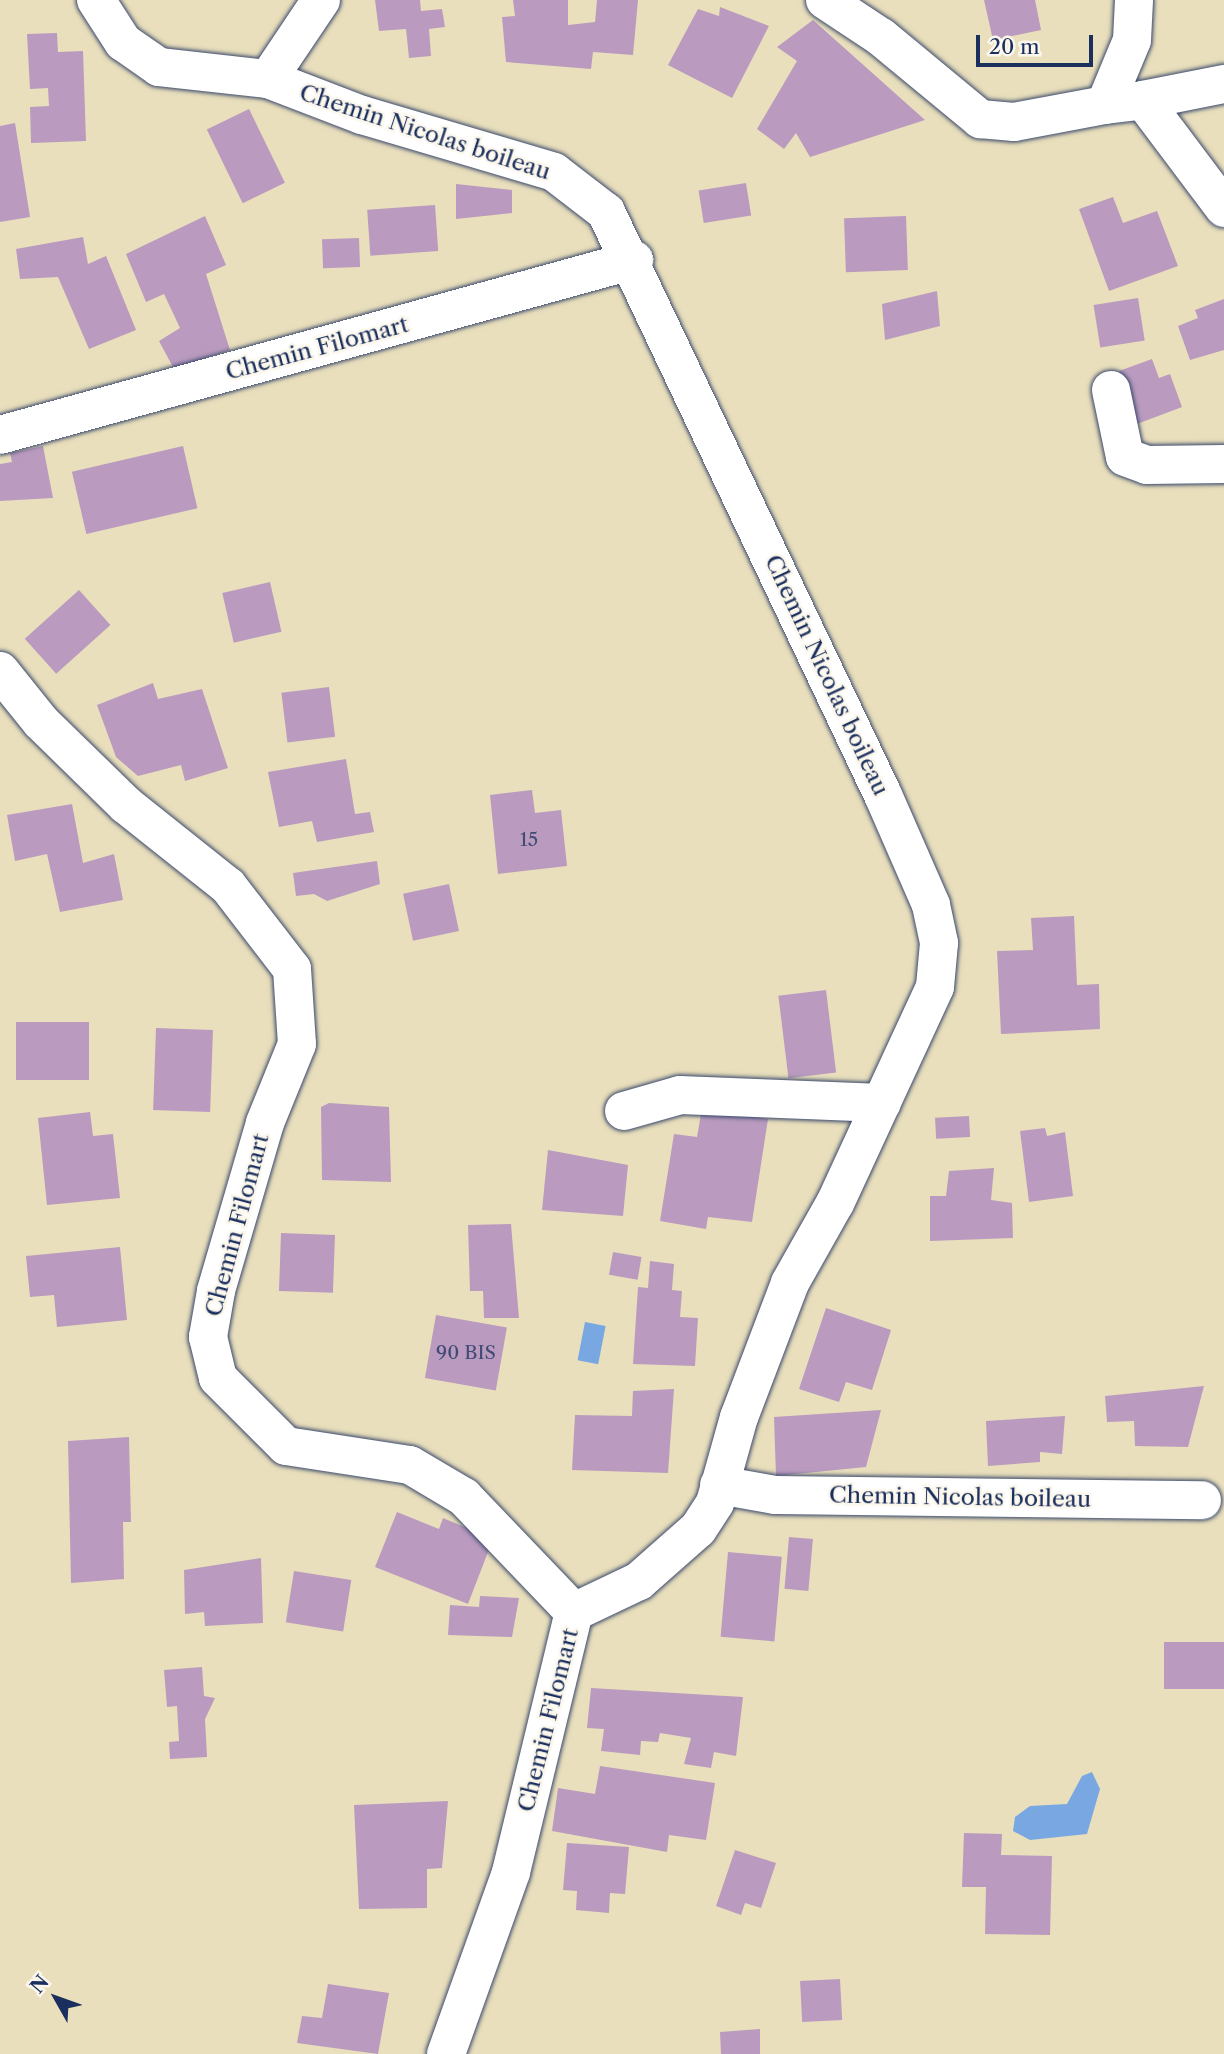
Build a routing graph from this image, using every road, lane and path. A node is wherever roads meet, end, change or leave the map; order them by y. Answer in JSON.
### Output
{"nodes":[{"id":1,"x":96,"y":0,"type":"edge"},
{"id":2,"x":321,"y":0,"type":"edge"},
{"id":3,"x":825,"y":0,"type":"edge"},
{"id":4,"x":1134,"y":0,"type":"edge"},
{"id":5,"x":268,"y":79,"type":"junction"},
{"id":6,"x":1224,"y":84,"type":"edge"},
{"id":7,"x":1143,"y":100,"type":"junction"},
{"id":8,"x":1105,"y":105,"type":"junction"},
{"id":9,"x":1224,"y":208,"type":"edge"},
{"id":10,"x":634,"y":260,"type":"junction"},
{"id":11,"x":1111,"y":390,"type":"dead end"},
{"id":12,"x":0,"y":435,"type":"edge"},
{"id":13,"x":1224,"y":464,"type":"edge"},
{"id":14,"x":0,"y":671,"type":"edge"},
{"id":15,"x":882,"y":1103,"type":"junction"},
{"id":16,"x":624,"y":1111,"type":"dead end"},
{"id":17,"x":719,"y":1485,"type":"junction"},
{"id":18,"x":1202,"y":1500,"type":"dead end"},
{"id":19,"x":574,"y":1612,"type":"junction"},
{"id":20,"x":446,"y":2054,"type":"edge"}],
"edges":[{"from":1,"to":5,"type":"street","name":"Chemin Nicolas boileau"},
{"from":2,"to":5,"type":"street"},
{"from":3,"to":8,"type":"street"},
{"from":4,"to":8,"type":"street"},
{"from":5,"to":10,"type":"street","name":"Chemin Nicolas boileau"},
{"from":6,"to":7,"type":"street"},
{"from":7,"to":8,"type":"street"},
{"from":7,"to":9,"type":"street"},
{"from":10,"to":12,"type":"street","name":"Chemin Filomart"},
{"from":10,"to":15,"type":"street","name":"Chemin Nicolas boileau"},
{"from":11,"to":13,"type":"street"},
{"from":14,"to":19,"type":"street","name":"Chemin Filomart"},
{"from":15,"to":16,"type":"street"},
{"from":15,"to":17,"type":"street","name":"Chemin Nicolas boileau"},
{"from":17,"to":18,"type":"street","name":"Chemin Nicolas boileau"},
{"from":17,"to":19,"type":"street","name":"Chemin Nicolas boileau"},
{"from":19,"to":20,"type":"street","name":"Chemin Filomart"}]}
